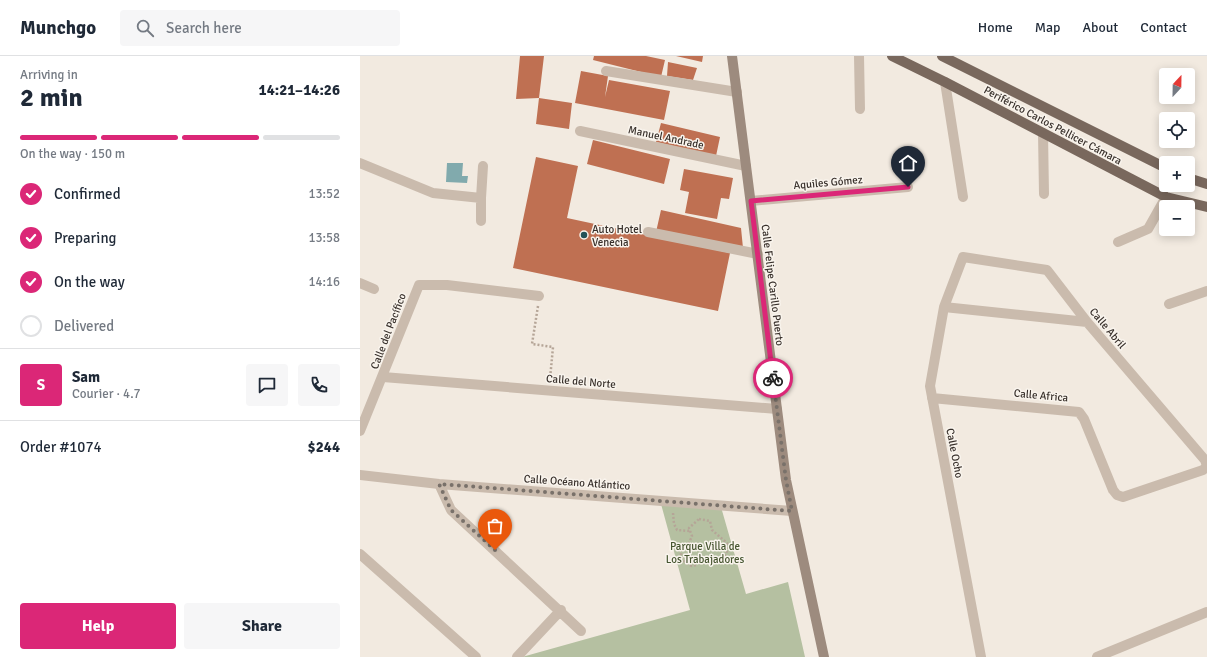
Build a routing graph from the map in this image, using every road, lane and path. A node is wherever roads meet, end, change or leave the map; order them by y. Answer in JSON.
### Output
{"nodes":[{"id":1,"x":732,"y":56,"type":"edge"},
{"id":2,"x":859,"y":56,"type":"edge"},
{"id":3,"x":892,"y":56,"type":"edge"},
{"id":4,"x":942,"y":56,"type":"edge"},
{"id":5,"x":606,"y":71,"type":"dead end"},
{"id":6,"x":945,"y":82,"type":"junction"},
{"id":7,"x":737,"y":92,"type":"junction"},
{"id":8,"x":860,"y":109,"type":"dead end"},
{"id":9,"x":580,"y":131,"type":"dead end"},
{"id":10,"x":1043,"y":133,"type":"junction"},
{"id":11,"x":360,"y":163,"type":"edge"},
{"id":12,"x":1159,"y":164,"type":"edge"},
{"id":13,"x":483,"y":166,"type":"dead end"},
{"id":14,"x":746,"y":166,"type":"junction"},
{"id":15,"x":1195,"y":180,"type":"edge"},
{"id":16,"x":1207,"y":184,"type":"edge"},
{"id":17,"x":908,"y":187,"type":"dead end"},
{"id":18,"x":1044,"y":194,"type":"dead end"},
{"id":19,"x":1166,"y":196,"type":"junction"},
{"id":20,"x":962,"y":197,"type":"dead end"},
{"id":21,"x":481,"y":198,"type":"junction"},
{"id":22,"x":751,"y":201,"type":"junction"},
{"id":23,"x":1207,"y":207,"type":"edge"},
{"id":24,"x":481,"y":221,"type":"dead end"},
{"id":25,"x":648,"y":232,"type":"dead end"},
{"id":26,"x":1118,"y":242,"type":"dead end"},
{"id":27,"x":758,"y":254,"type":"junction"},
{"id":28,"x":963,"y":257,"type":"joint"},
{"id":29,"x":360,"y":283,"type":"edge"},
{"id":30,"x":374,"y":289,"type":"dead end"},
{"id":31,"x":1207,"y":291,"type":"edge"},
{"id":32,"x":539,"y":296,"type":"joint"},
{"id":33,"x":1169,"y":304,"type":"dead end"},
{"id":34,"x":944,"y":307,"type":"junction"},
{"id":35,"x":1087,"y":322,"type":"junction"},
{"id":36,"x":383,"y":377,"type":"junction"},
{"id":37,"x":549,"y":390,"type":"junction"},
{"id":38,"x":932,"y":398,"type":"junction"},
{"id":39,"x":777,"y":408,"type":"junction"},
{"id":40,"x":360,"y":431,"type":"edge"},
{"id":41,"x":1207,"y":466,"type":"edge"},
{"id":42,"x":360,"y":475,"type":"edge"},
{"id":43,"x":439,"y":484,"type":"junction"},
{"id":44,"x":678,"y":502,"type":"junction"},
{"id":45,"x":792,"y":511,"type":"junction"},
{"id":46,"x":690,"y":531,"type":"junction"},
{"id":47,"x":360,"y":554,"type":"edge"},
{"id":48,"x":561,"y":610,"type":"junction"},
{"id":49,"x":1207,"y":612,"type":"edge"},
{"id":50,"x":581,"y":631,"type":"dead end"},
{"id":51,"x":476,"y":657,"type":"edge"},
{"id":52,"x":517,"y":657,"type":"edge"},
{"id":53,"x":824,"y":657,"type":"edge"},
{"id":54,"x":981,"y":657,"type":"edge"},
{"id":55,"x":1097,"y":657,"type":"edge"}],
"edges":[{"from":1,"to":7,"type":"street","name":"Calle Felipe Carillo Puerto"},
{"from":2,"to":8,"type":"street"},
{"from":3,"to":6,"type":"main road","name":"Periférico Carlos Pellicer Cámara"},
{"from":4,"to":12,"type":"main road","name":"Periférico Carlos Pellicer Cámara"},
{"from":5,"to":7,"type":"street"},
{"from":6,"to":10,"type":"main road","name":"Periférico Carlos Pellicer Cámara"},
{"from":6,"to":20,"type":"street"},
{"from":7,"to":14,"type":"street","name":"Calle Felipe Carillo Puerto"},
{"from":9,"to":14,"type":"street","name":"Manuel Andrade"},
{"from":10,"to":18,"type":"street"},
{"from":10,"to":19,"type":"main road","name":"Periférico Carlos Pellicer Cámara"},
{"from":11,"to":21,"type":"street"},
{"from":13,"to":21,"type":"street"},
{"from":14,"to":22,"type":"street","name":"Calle Felipe Carillo Puerto"},
{"from":15,"to":16,"type":"main road"},
{"from":17,"to":22,"type":"street","name":"Aquiles Gómez"},
{"from":19,"to":23,"type":"main road","name":"Periférico Carlos Pellicer Cámara"},
{"from":19,"to":26,"type":"street"},
{"from":21,"to":24,"type":"street"},
{"from":22,"to":27,"type":"street","name":"Calle Felipe Carillo Puerto"},
{"from":25,"to":27,"type":"street"},
{"from":27,"to":39,"type":"street","name":"Calle Felipe Carillo Puerto"},
{"from":28,"to":34,"type":"street","name":"Calle Ocho"},
{"from":28,"to":35,"type":"street","name":"Calle Abril"},
{"from":29,"to":30,"type":"street"},
{"from":31,"to":33,"type":"street"},
{"from":32,"to":36,"type":"street","name":"Calle del Pacífico"},
{"from":32,"to":37,"type":"path"},
{"from":34,"to":35,"type":"street"},
{"from":34,"to":38,"type":"street","name":"Calle Ocho"},
{"from":35,"to":41,"type":"street","name":"Calle Abril"},
{"from":36,"to":37,"type":"street","name":"Calle del Norte"},
{"from":36,"to":40,"type":"street","name":"Calle del Pacífico"},
{"from":37,"to":39,"type":"street","name":"Calle del Norte"},
{"from":38,"to":41,"type":"street","name":"Calle Africa"},
{"from":38,"to":54,"type":"street","name":"Calle Ocho"},
{"from":39,"to":45,"type":"street","name":"Calle Felipe Carillo Puerto"},
{"from":42,"to":43,"type":"street","name":"Calle Océano Atlántico"},
{"from":43,"to":44,"type":"street","name":"Calle Océano Atlántico"},
{"from":43,"to":48,"type":"street"},
{"from":44,"to":45,"type":"street","name":"Calle Océano Atlántico"},
{"from":44,"to":46,"type":"path"},
{"from":45,"to":53,"type":"street","name":"Calle Felipe Carillo Puerto"},
{"from":46,"to":46,"type":"path"},
{"from":47,"to":51,"type":"street"},
{"from":48,"to":50,"type":"street"},
{"from":48,"to":52,"type":"street"},
{"from":49,"to":55,"type":"street"}]}
